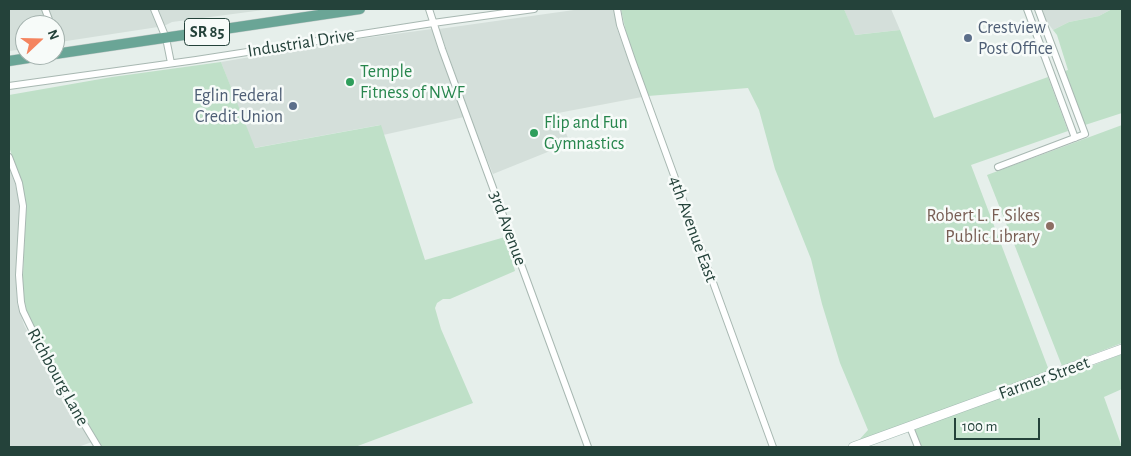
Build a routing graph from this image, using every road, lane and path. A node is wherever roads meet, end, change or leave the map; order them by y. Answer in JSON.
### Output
{"nodes":[{"id":1,"x":154,"y":9,"type":"edge"},
{"id":2,"x":360,"y":9,"type":"edge"},
{"id":3,"x":429,"y":9,"type":"edge"},
{"id":4,"x":534,"y":9,"type":"edge"},
{"id":5,"x":617,"y":9,"type":"edge"},
{"id":6,"x":1027,"y":9,"type":"edge"},
{"id":7,"x":1038,"y":9,"type":"edge"},
{"id":8,"x":433,"y":23,"type":"junction"},
{"id":9,"x":166,"y":38,"type":"junction"},
{"id":10,"x":65,"y":52,"type":"edge"},
{"id":11,"x":1057,"y":59,"type":"junction"},
{"id":12,"x":171,"y":63,"type":"junction"},
{"id":13,"x":1047,"y":63,"type":"junction"},
{"id":14,"x":9,"y":86,"type":"edge"},
{"id":15,"x":1074,"y":138,"type":"junction"},
{"id":16,"x":9,"y":157,"type":"edge"},
{"id":17,"x":998,"y":167,"type":"dead end"},
{"id":18,"x":1122,"y":349,"type":"edge"},
{"id":19,"x":910,"y":427,"type":"junction"},
{"id":20,"x":98,"y":447,"type":"edge"},
{"id":21,"x":588,"y":447,"type":"edge"},
{"id":22,"x":773,"y":447,"type":"edge"},
{"id":23,"x":853,"y":447,"type":"edge"},
{"id":24,"x":918,"y":447,"type":"edge"}],
"edges":[{"from":1,"to":9,"type":"street"},
{"from":2,"to":9,"type":"main road","number":"SR 85"},
{"from":3,"to":8,"type":"street","name":"3rd Avenue"},
{"from":4,"to":8,"type":"street","name":"Industrial Drive"},
{"from":5,"to":22,"type":"street","name":"4th Avenue East"},
{"from":6,"to":13,"type":"street"},
{"from":7,"to":11,"type":"street"},
{"from":8,"to":12,"type":"street","name":"Industrial Drive"},
{"from":8,"to":21,"type":"street","name":"3rd Avenue"},
{"from":9,"to":10,"type":"main road","number":"SR 85"},
{"from":9,"to":12,"type":"street"},
{"from":11,"to":13,"type":"street"},
{"from":11,"to":15,"type":"street"},
{"from":12,"to":14,"type":"street","name":"Industrial Drive"},
{"from":13,"to":15,"type":"street"},
{"from":15,"to":17,"type":"street"},
{"from":16,"to":20,"type":"street","name":"Richbourg Lane"},
{"from":18,"to":19,"type":"street","name":"Farmer Street"},
{"from":19,"to":23,"type":"street","name":"Farmer Street"},
{"from":19,"to":24,"type":"street"}]}
